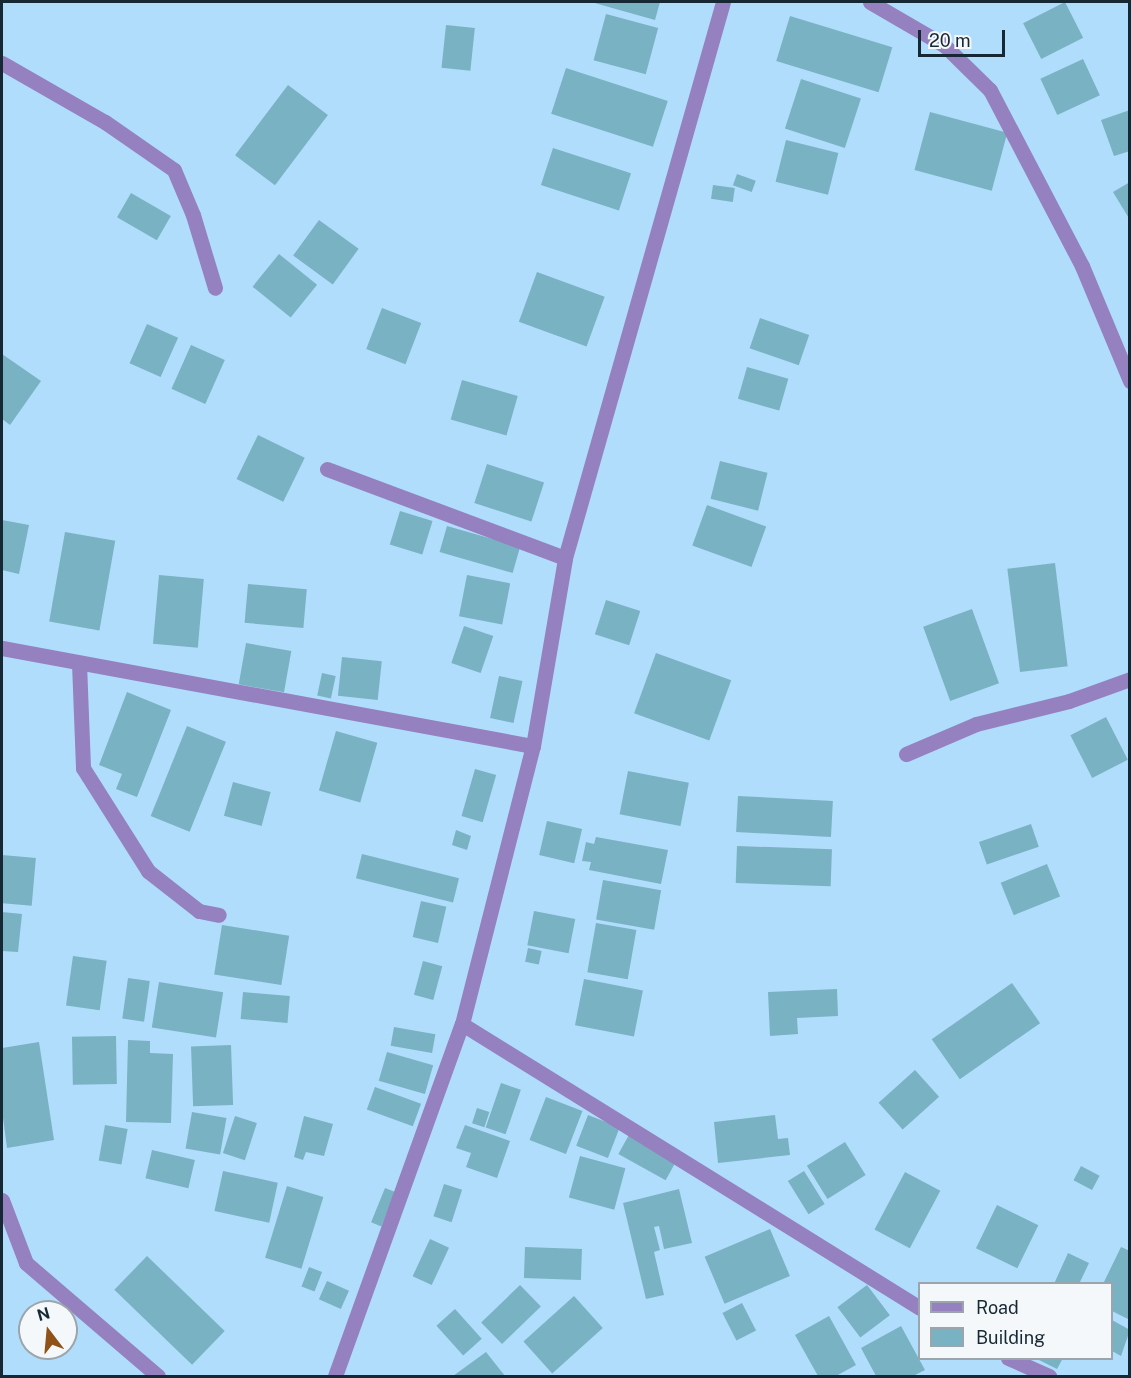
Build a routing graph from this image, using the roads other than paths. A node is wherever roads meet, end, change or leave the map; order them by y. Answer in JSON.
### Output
{"nodes":[{"id":1,"x":723,"y":2,"type":"edge"},
{"id":2,"x":870,"y":2,"type":"edge"},
{"id":3,"x":2,"y":63,"type":"edge"},
{"id":4,"x":215,"y":288,"type":"dead end"},
{"id":5,"x":1130,"y":381,"type":"edge"},
{"id":6,"x":327,"y":469,"type":"dead end"},
{"id":7,"x":565,"y":558,"type":"junction"},
{"id":8,"x":2,"y":648,"type":"edge"},
{"id":9,"x":79,"y":663,"type":"junction"},
{"id":10,"x":1130,"y":679,"type":"edge"},
{"id":11,"x":533,"y":746,"type":"junction"},
{"id":12,"x":906,"y":754,"type":"dead end"},
{"id":13,"x":219,"y":915,"type":"dead end"},
{"id":14,"x":462,"y":1024,"type":"junction"},
{"id":15,"x":2,"y":1200,"type":"edge"},
{"id":16,"x":918,"y":1307,"type":"edge"},
{"id":17,"x":1010,"y":1360,"type":"edge"},
{"id":18,"x":158,"y":1377,"type":"edge"},
{"id":19,"x":335,"y":1377,"type":"edge"},
{"id":20,"x":1049,"y":1377,"type":"edge"}],
"edges":[{"from":1,"to":7,"type":"street"},
{"from":2,"to":5,"type":"street"},
{"from":3,"to":4,"type":"street"},
{"from":6,"to":7,"type":"street"},
{"from":7,"to":11,"type":"street"},
{"from":8,"to":9,"type":"street"},
{"from":9,"to":11,"type":"street"},
{"from":9,"to":13,"type":"street"},
{"from":10,"to":12,"type":"street"},
{"from":11,"to":14,"type":"street"},
{"from":14,"to":16,"type":"street"},
{"from":14,"to":19,"type":"street"},
{"from":15,"to":18,"type":"street"},
{"from":17,"to":20,"type":"street"}]}
